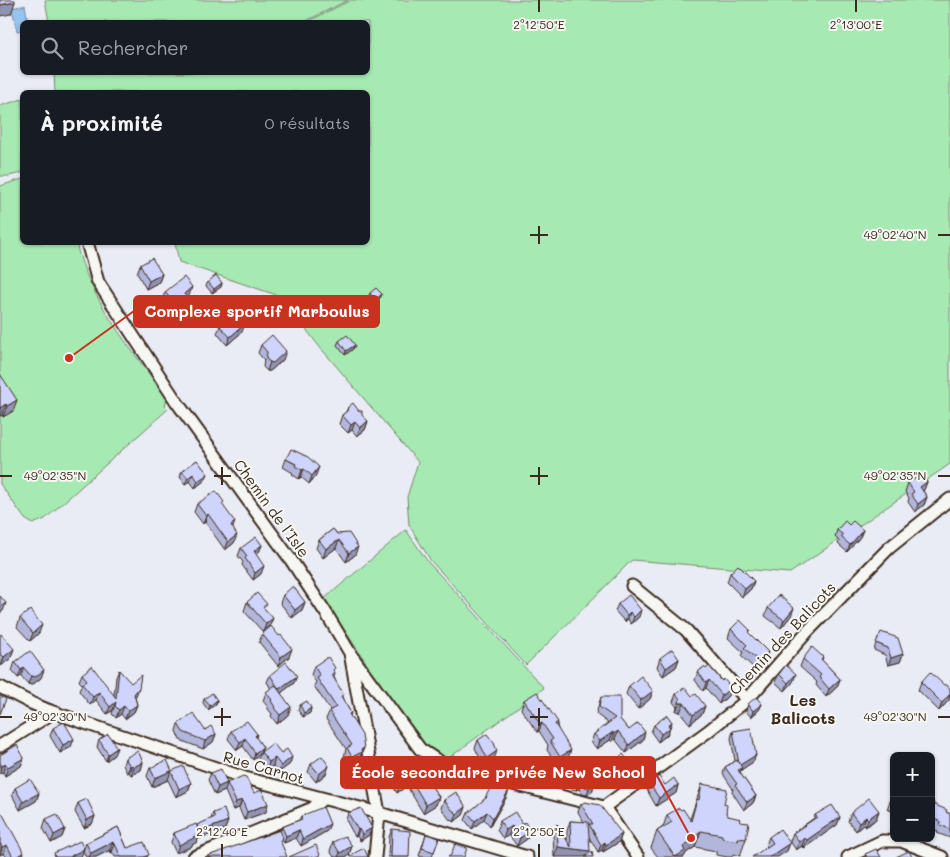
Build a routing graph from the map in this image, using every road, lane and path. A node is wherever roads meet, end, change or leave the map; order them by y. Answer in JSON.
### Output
{"nodes":[{"id":1,"x":88,"y":245,"type":"edge"},
{"id":2,"x":950,"y":499,"type":"edge"},
{"id":3,"x":632,"y":586,"type":"dead end"},
{"id":4,"x":350,"y":653,"type":"junction"},
{"id":5,"x":0,"y":687,"type":"edge"},
{"id":6,"x":747,"y":700,"type":"junction"},
{"id":7,"x":50,"y":711,"type":"junction"},
{"id":8,"x":0,"y":746,"type":"edge"},
{"id":9,"x":322,"y":799,"type":"junction"},
{"id":10,"x":604,"y":807,"type":"junction"},
{"id":11,"x":379,"y":813,"type":"junction"},
{"id":12,"x":194,"y":857,"type":"edge"},
{"id":13,"x":375,"y":857,"type":"edge"},
{"id":14,"x":527,"y":857,"type":"edge"},
{"id":15,"x":638,"y":857,"type":"edge"},
{"id":16,"x":848,"y":857,"type":"edge"},
{"id":17,"x":942,"y":857,"type":"edge"}],
"edges":[{"from":1,"to":4,"type":"street","name":"Chemin de l’Isle"},
{"from":2,"to":6,"type":"street","name":"Chemin des Balicots"},
{"from":3,"to":6,"type":"street"},
{"from":4,"to":10,"type":"street"},
{"from":4,"to":11,"type":"street","name":"Chemin de l’Isle"},
{"from":5,"to":7,"type":"street","name":"Rue Carnot"},
{"from":6,"to":10,"type":"street","name":"Chemin des Balicots"},
{"from":7,"to":8,"type":"street"},
{"from":7,"to":9,"type":"street","name":"Rue Carnot"},
{"from":9,"to":11,"type":"street","name":"Rue Carnot"},
{"from":9,"to":12,"type":"street"},
{"from":10,"to":15,"type":"street"},
{"from":11,"to":13,"type":"street","name":"Chemin de l’Isle"},
{"from":11,"to":14,"type":"street","name":"Rue Carnot"},
{"from":16,"to":17,"type":"street"}]}
